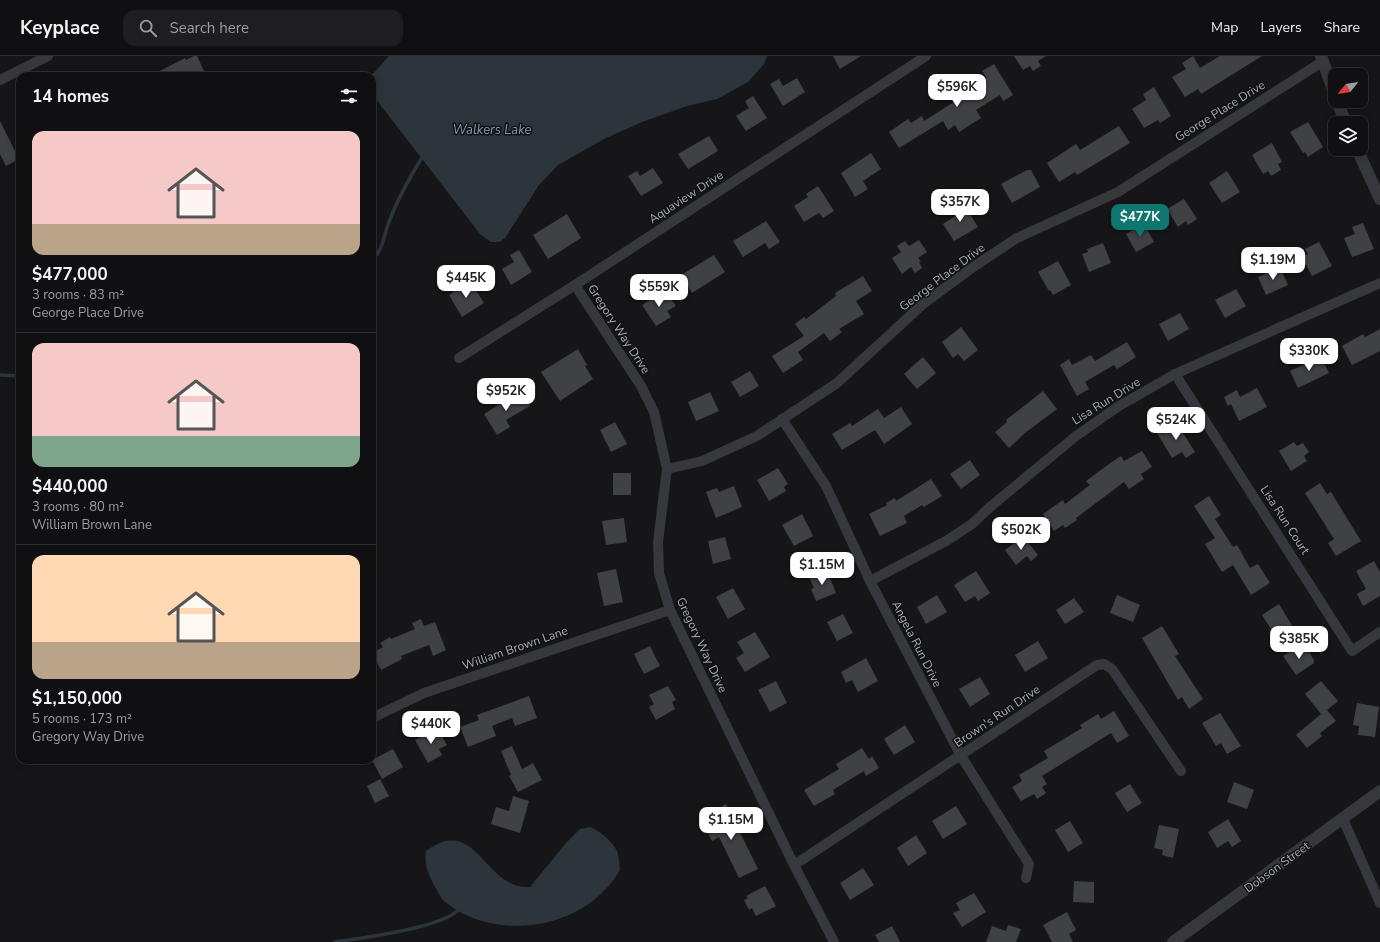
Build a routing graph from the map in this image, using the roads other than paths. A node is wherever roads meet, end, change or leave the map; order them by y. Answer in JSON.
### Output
{"nodes":[{"id":1,"x":48,"y":56,"type":"edge"},
{"id":2,"x":926,"y":56,"type":"edge"},
{"id":3,"x":1321,"y":59,"type":"edge"},
{"id":4,"x":1328,"y":77,"type":"edge"},
{"id":5,"x":0,"y":80,"type":"edge"},
{"id":6,"x":1360,"y":156,"type":"edge"},
{"id":7,"x":1380,"y":199,"type":"edge"},
{"id":8,"x":1380,"y":283,"type":"edge"},
{"id":9,"x":575,"y":285,"type":"junction"},
{"id":10,"x":459,"y":358,"type":"dead end"},
{"id":11,"x":1176,"y":374,"type":"junction"},
{"id":12,"x":782,"y":419,"type":"junction"},
{"id":13,"x":667,"y":469,"type":"junction"},
{"id":14,"x":870,"y":581,"type":"junction"},
{"id":15,"x":670,"y":610,"type":"junction"},
{"id":16,"x":1380,"y":632,"type":"edge"},
{"id":17,"x":376,"y":716,"type":"edge"},
{"id":18,"x":961,"y":756,"type":"junction"},
{"id":19,"x":1181,"y":771,"type":"dead end"},
{"id":20,"x":1380,"y":791,"type":"edge"},
{"id":21,"x":1343,"y":819,"type":"junction"},
{"id":22,"x":794,"y":865,"type":"junction"},
{"id":23,"x":1026,"y":878,"type":"dead end"},
{"id":24,"x":1380,"y":903,"type":"edge"},
{"id":25,"x":834,"y":942,"type":"edge"},
{"id":26,"x":1173,"y":942,"type":"edge"}],
"edges":[{"from":1,"to":5,"type":"street"},
{"from":2,"to":9,"type":"street","name":"Aquaview Drive"},
{"from":3,"to":4,"type":"street"},
{"from":3,"to":12,"type":"street","name":"George Place Drive"},
{"from":6,"to":7,"type":"street"},
{"from":8,"to":11,"type":"street","name":"Lisa Run Drive"},
{"from":9,"to":10,"type":"street","name":"Aquaview Drive"},
{"from":9,"to":13,"type":"street","name":"Gregory Way Drive"},
{"from":11,"to":14,"type":"street","name":"Lisa Run Drive"},
{"from":11,"to":16,"type":"street","name":"Lisa Run Court"},
{"from":12,"to":13,"type":"street","name":"George Place Drive"},
{"from":12,"to":14,"type":"street","name":"Angela Run Drive"},
{"from":13,"to":15,"type":"street","name":"Gregory Way Drive"},
{"from":14,"to":18,"type":"street","name":"Angela Run Drive"},
{"from":15,"to":17,"type":"street","name":"William Brown Lane"},
{"from":15,"to":22,"type":"street","name":"Gregory Way Drive"},
{"from":18,"to":19,"type":"street","name":"Brown's Run Drive"},
{"from":18,"to":22,"type":"street","name":"Brown's Run Drive"},
{"from":18,"to":23,"type":"street","name":"Angela Run Drive"},
{"from":20,"to":21,"type":"street","name":"Dobson Street"},
{"from":21,"to":24,"type":"street"},
{"from":21,"to":26,"type":"street","name":"Dobson Street"},
{"from":22,"to":25,"type":"street","name":"Gregory Way Drive"}]}
